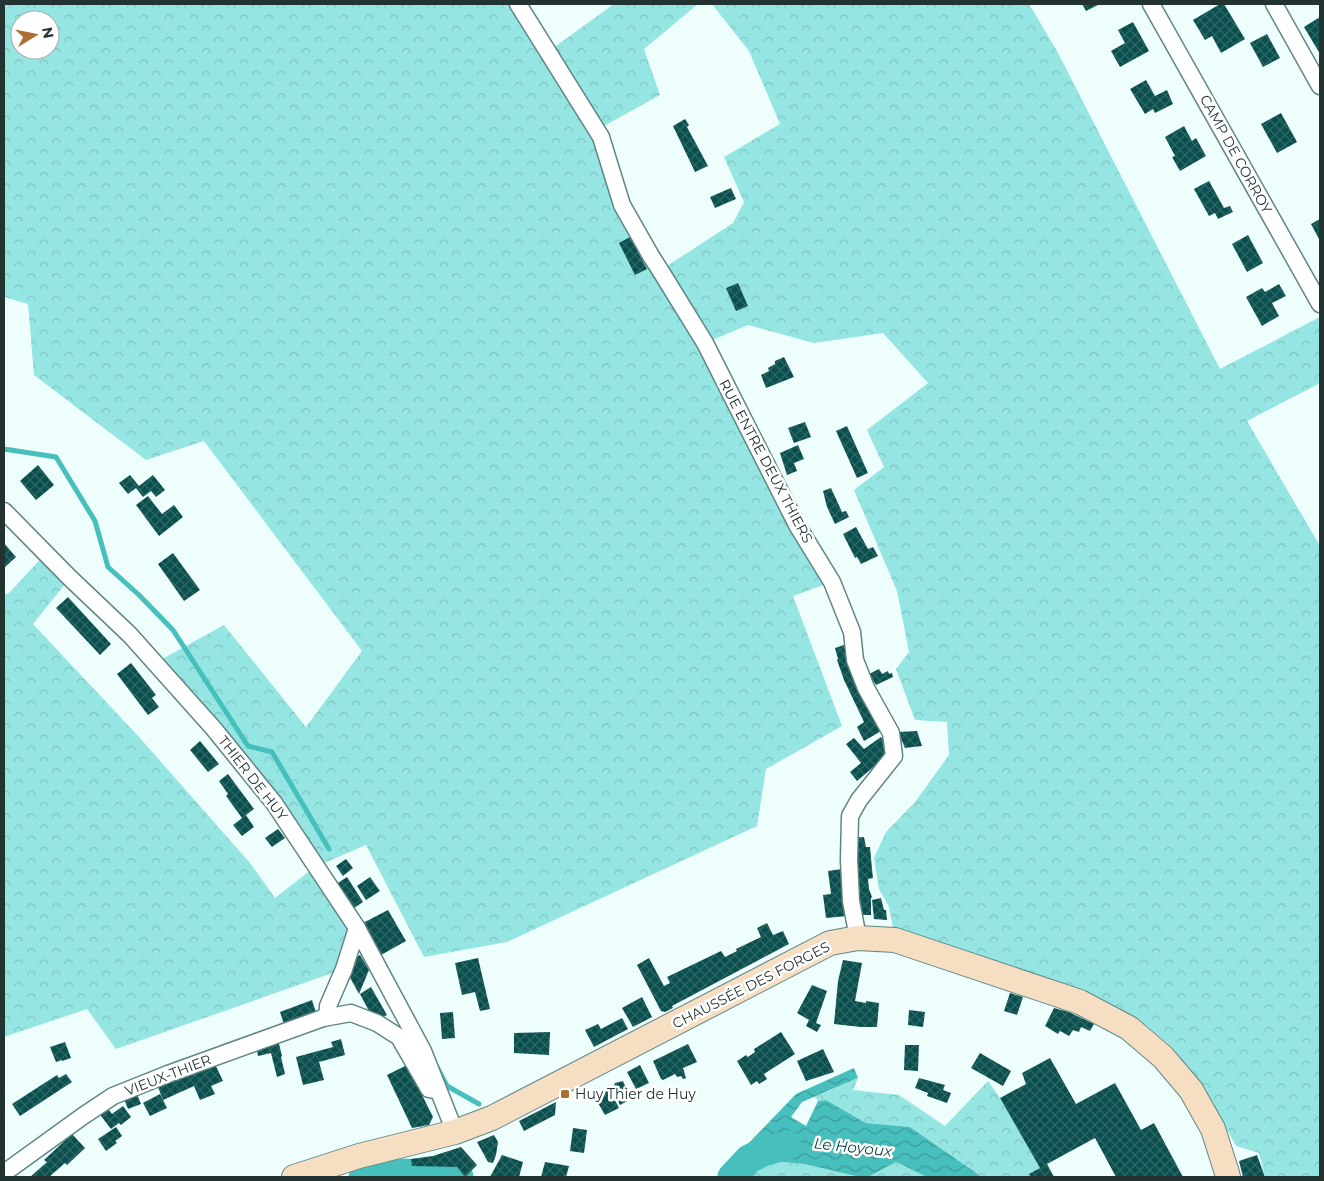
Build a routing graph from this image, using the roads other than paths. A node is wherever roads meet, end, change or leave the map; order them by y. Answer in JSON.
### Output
{"nodes":[{"id":1,"x":518,"y":4,"type":"edge"},
{"id":2,"x":1151,"y":4,"type":"edge"},
{"id":3,"x":1274,"y":4,"type":"edge"},
{"id":4,"x":1320,"y":86,"type":"edge"},
{"id":5,"x":1320,"y":304,"type":"edge"},
{"id":6,"x":4,"y":511,"type":"edge"},
{"id":7,"x":357,"y":928,"type":"junction"},
{"id":8,"x":858,"y":938,"type":"junction"},
{"id":9,"x":324,"y":1018,"type":"junction"},
{"id":10,"x":440,"y":1092,"type":"junction"},
{"id":11,"x":455,"y":1132,"type":"junction"},
{"id":12,"x":4,"y":1173,"type":"edge"},
{"id":13,"x":294,"y":1177,"type":"edge"},
{"id":14,"x":1228,"y":1177,"type":"edge"}],
"edges":[{"from":1,"to":8,"type":"street","name":"RUE ENTRE DEUX THIERS"},
{"from":2,"to":5,"type":"street","name":"CAMP DE CORROY"},
{"from":3,"to":4,"type":"street"},
{"from":6,"to":7,"type":"street","name":"THIER DE HUY"},
{"from":7,"to":9,"type":"street"},
{"from":7,"to":10,"type":"street","name":"THIER DE HUY"},
{"from":8,"to":11,"type":"main road","name":"CHAUSSÉE DES FORGES"},
{"from":8,"to":14,"type":"main road","name":"CHAUSSÉE DES FORGES"},
{"from":9,"to":10,"type":"street","name":"VIEUX-THIER"},
{"from":9,"to":12,"type":"street","name":"VIEUX-THIER"},
{"from":10,"to":11,"type":"street","name":"THIER DE HUY"},
{"from":11,"to":13,"type":"main road","name":"CHAUSSÉE DES FORGES"}]}
